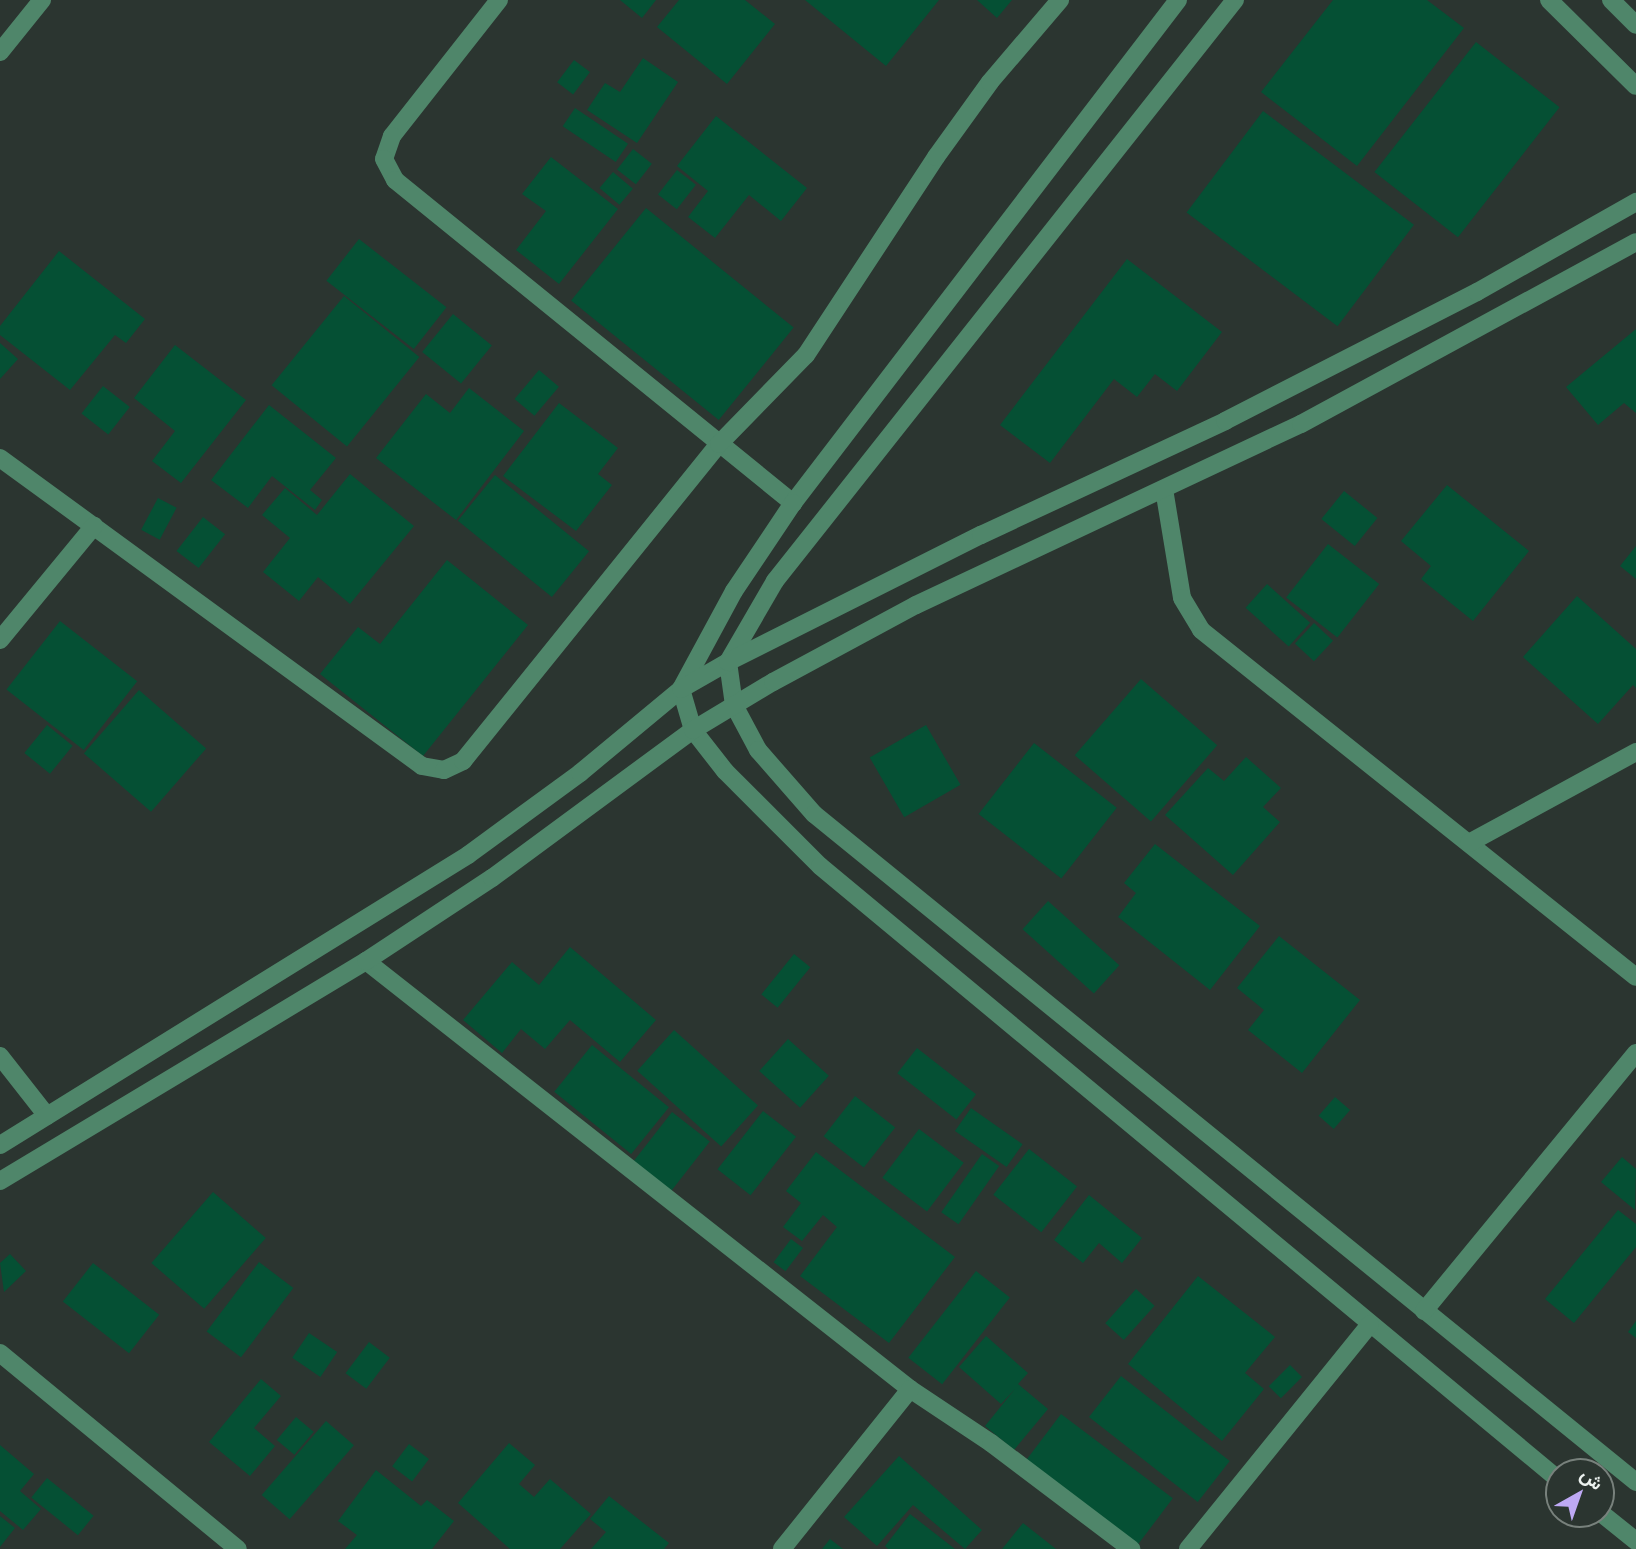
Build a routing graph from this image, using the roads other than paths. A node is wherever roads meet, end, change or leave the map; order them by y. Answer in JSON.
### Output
{"nodes":[{"id":1,"x":42,"y":0,"type":"edge"},
{"id":2,"x":499,"y":0,"type":"edge"},
{"id":3,"x":1060,"y":0,"type":"edge"},
{"id":4,"x":1178,"y":0,"type":"edge"},
{"id":5,"x":1235,"y":0,"type":"edge"},
{"id":6,"x":1549,"y":0,"type":"edge"},
{"id":7,"x":1611,"y":0,"type":"edge"},
{"id":8,"x":1636,"y":25,"type":"edge"},
{"id":9,"x":0,"y":52,"type":"edge"},
{"id":10,"x":1636,"y":86,"type":"edge"},
{"id":11,"x":1636,"y":202,"type":"edge"},
{"id":12,"x":1636,"y":242,"type":"edge"},
{"id":13,"x":719,"y":444,"type":"junction"},
{"id":14,"x":0,"y":458,"type":"edge"},
{"id":15,"x":1164,"y":489,"type":"junction"},
{"id":16,"x":793,"y":503,"type":"junction"},
{"id":17,"x":94,"y":526,"type":"junction"},
{"id":18,"x":0,"y":640,"type":"edge"},
{"id":19,"x":728,"y":662,"type":"junction"},
{"id":20,"x":681,"y":689,"type":"junction"},
{"id":21,"x":734,"y":705,"type":"junction"},
{"id":22,"x":693,"y":730,"type":"junction"},
{"id":23,"x":1636,"y":752,"type":"edge"},
{"id":24,"x":1469,"y":843,"type":"junction"},
{"id":25,"x":366,"y":961,"type":"junction"},
{"id":26,"x":1636,"y":977,"type":"edge"},
{"id":27,"x":1636,"y":1053,"type":"edge"},
{"id":28,"x":0,"y":1056,"type":"edge"},
{"id":29,"x":47,"y":1116,"type":"junction"},
{"id":30,"x":0,"y":1145,"type":"edge"},
{"id":31,"x":0,"y":1181,"type":"edge"},
{"id":32,"x":1424,"y":1311,"type":"junction"},
{"id":33,"x":1370,"y":1324,"type":"junction"},
{"id":34,"x":0,"y":1353,"type":"edge"},
{"id":35,"x":910,"y":1389,"type":"junction"},
{"id":36,"x":1545,"y":1468,"type":"edge"},
{"id":37,"x":1636,"y":1482,"type":"edge"},
{"id":38,"x":1615,"y":1524,"type":"edge"},
{"id":39,"x":1636,"y":1541,"type":"edge"},
{"id":40,"x":237,"y":1549,"type":"edge"},
{"id":41,"x":782,"y":1549,"type":"edge"},
{"id":42,"x":1131,"y":1549,"type":"edge"},
{"id":43,"x":1188,"y":1549,"type":"edge"}],
"edges":[{"from":1,"to":9,"type":"street"},
{"from":2,"to":13,"type":"street"},
{"from":3,"to":13,"type":"street"},
{"from":4,"to":16,"type":"street"},
{"from":5,"to":19,"type":"street"},
{"from":6,"to":10,"type":"street"},
{"from":7,"to":8,"type":"street"},
{"from":11,"to":19,"type":"street"},
{"from":12,"to":15,"type":"street"},
{"from":13,"to":16,"type":"street"},
{"from":13,"to":17,"type":"street"},
{"from":14,"to":17,"type":"street"},
{"from":15,"to":21,"type":"street"},
{"from":15,"to":24,"type":"street"},
{"from":16,"to":20,"type":"street"},
{"from":17,"to":18,"type":"street"},
{"from":19,"to":20,"type":"street"},
{"from":19,"to":21,"type":"street"},
{"from":20,"to":22,"type":"street"},
{"from":20,"to":29,"type":"street"},
{"from":21,"to":22,"type":"street"},
{"from":21,"to":32,"type":"street"},
{"from":22,"to":25,"type":"street"},
{"from":22,"to":33,"type":"street"},
{"from":23,"to":24,"type":"street"},
{"from":24,"to":26,"type":"street"},
{"from":25,"to":31,"type":"street"},
{"from":25,"to":35,"type":"street"},
{"from":27,"to":32,"type":"street"},
{"from":28,"to":29,"type":"street"},
{"from":29,"to":30,"type":"street"},
{"from":32,"to":37,"type":"street"},
{"from":33,"to":36,"type":"street"},
{"from":33,"to":43,"type":"street"},
{"from":34,"to":40,"type":"street"},
{"from":35,"to":41,"type":"street"},
{"from":35,"to":42,"type":"street"},
{"from":38,"to":39,"type":"street"}]}
